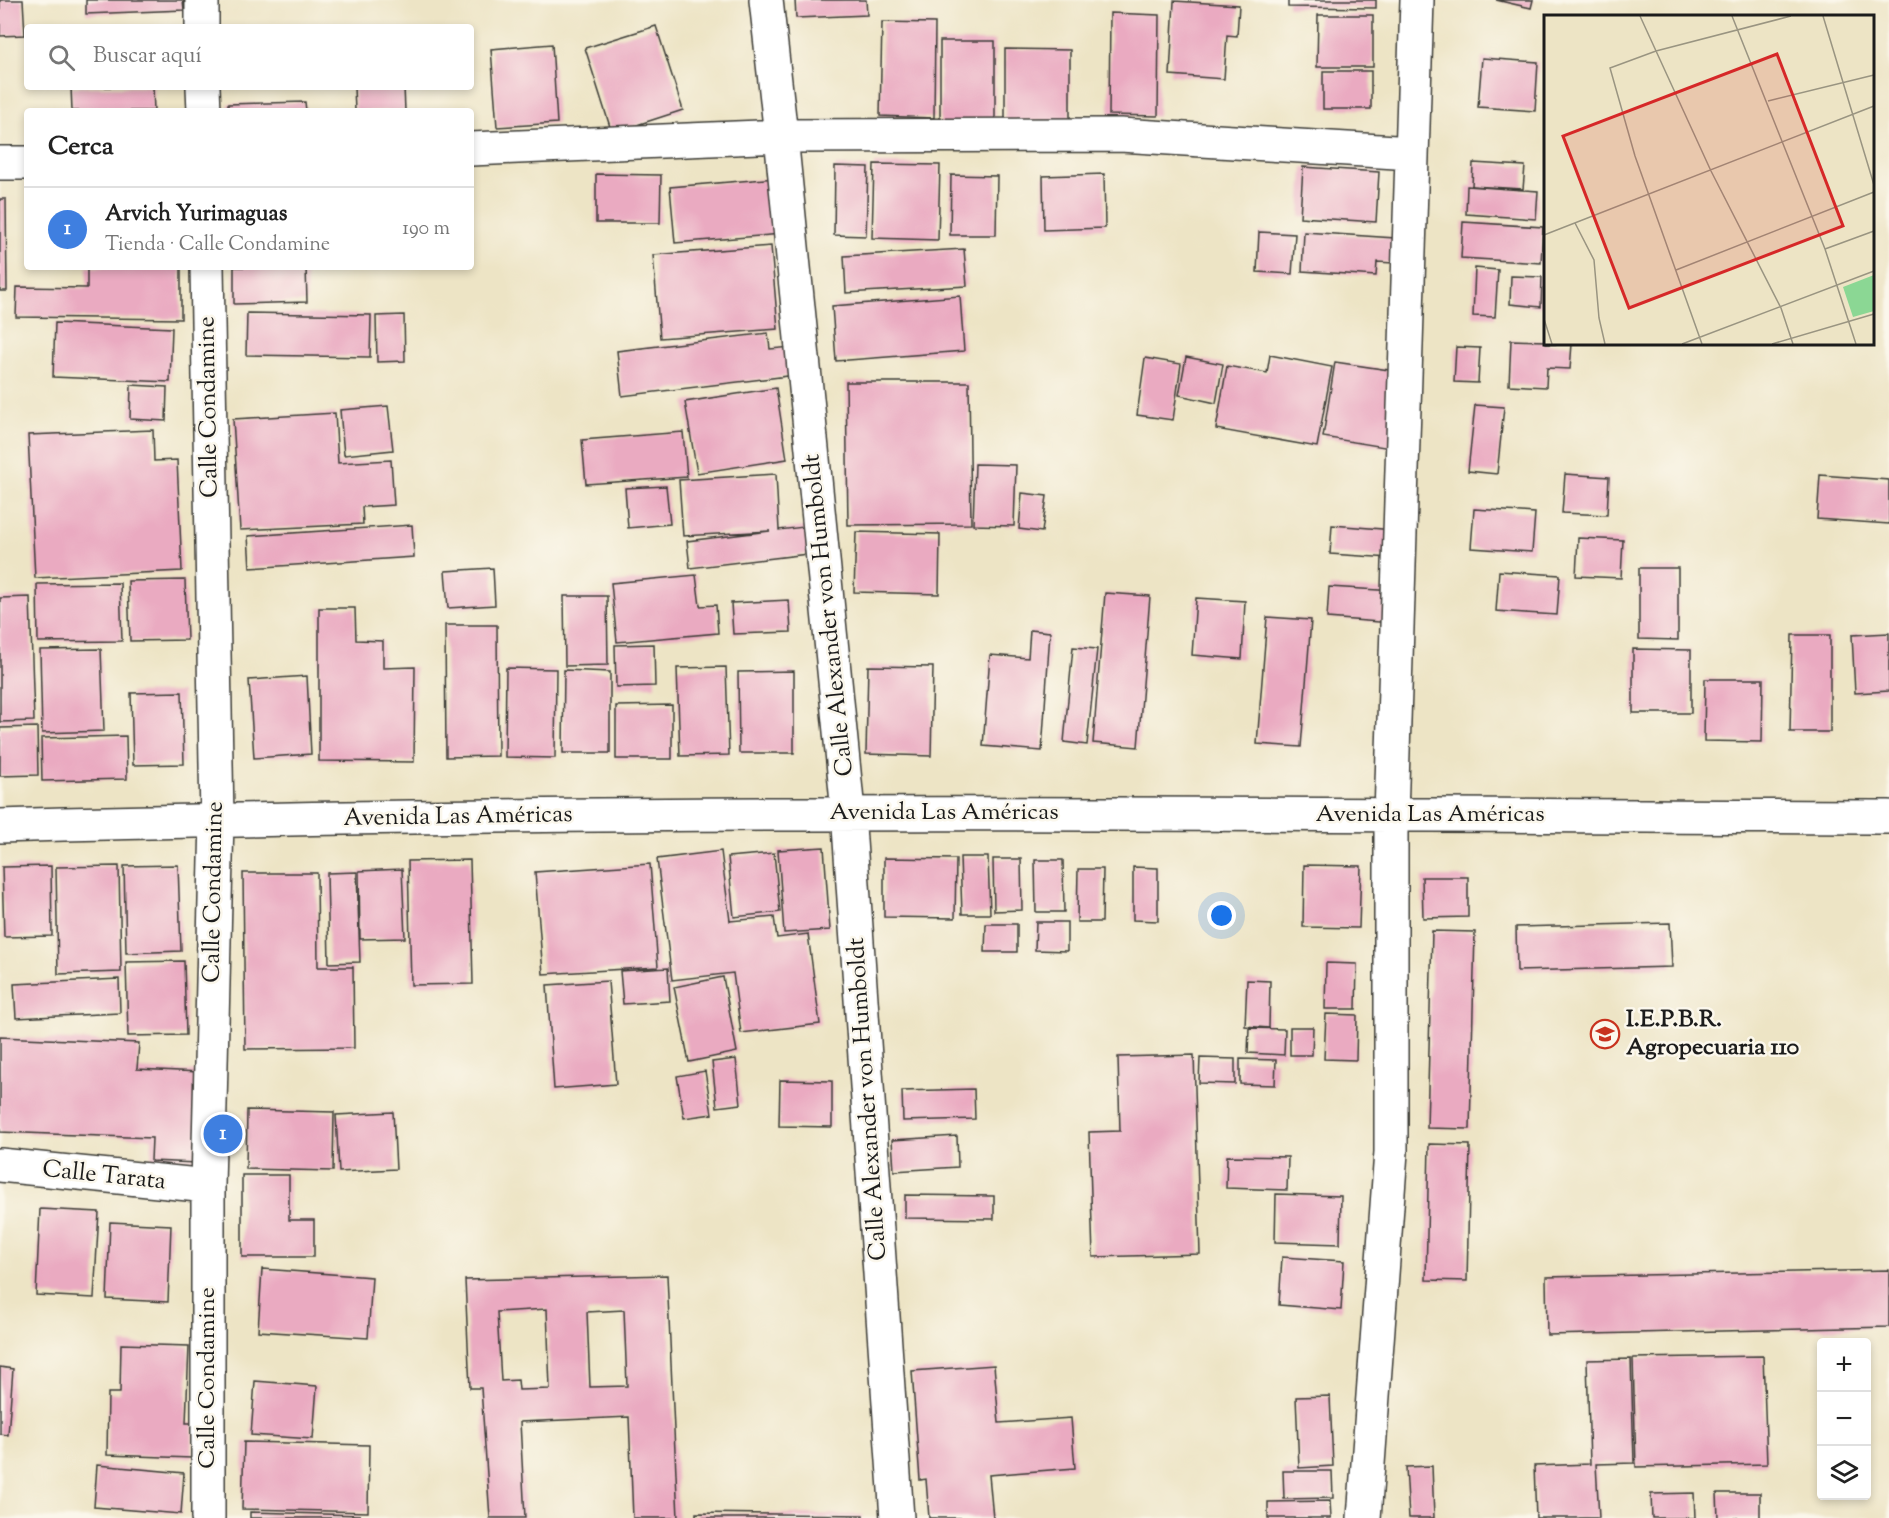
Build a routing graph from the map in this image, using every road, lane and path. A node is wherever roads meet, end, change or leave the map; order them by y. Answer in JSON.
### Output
{"nodes":[{"id":1,"x":202,"y":0,"type":"edge"},
{"id":2,"x":766,"y":0,"type":"edge"},
{"id":3,"x":1417,"y":0,"type":"edge"},
{"id":4,"x":202,"y":24,"type":"edge"},
{"id":5,"x":204,"y":90,"type":"edge"},
{"id":6,"x":204,"y":108,"type":"edge"},
{"id":7,"x":781,"y":136,"type":"junction"},
{"id":8,"x":474,"y":149,"type":"edge"},
{"id":9,"x":1412,"y":153,"type":"junction"},
{"id":10,"x":0,"y":163,"type":"edge"},
{"id":11,"x":24,"y":163,"type":"edge"},
{"id":12,"x":207,"y":270,"type":"edge"},
{"id":13,"x":848,"y":812,"type":"junction"},
{"id":14,"x":1391,"y":815,"type":"junction"},
{"id":15,"x":1889,"y":817,"type":"edge"},
{"id":16,"x":217,"y":819,"type":"junction"},
{"id":17,"x":0,"y":826,"type":"edge"},
{"id":18,"x":0,"y":1165,"type":"edge"},
{"id":19,"x":208,"y":1186,"type":"junction"},
{"id":20,"x":208,"y":1518,"type":"edge"},
{"id":21,"x":897,"y":1518,"type":"edge"},
{"id":22,"x":1364,"y":1518,"type":"edge"}],
"edges":[{"from":1,"to":4,"type":"street"},
{"from":2,"to":7,"type":"street","name":"Calle Alexander von Humboldt"},
{"from":3,"to":9,"type":"street"},
{"from":5,"to":6,"type":"street"},
{"from":7,"to":8,"type":"street"},
{"from":7,"to":9,"type":"street"},
{"from":7,"to":13,"type":"street","name":"Calle Alexander von Humboldt"},
{"from":9,"to":14,"type":"street"},
{"from":10,"to":11,"type":"street"},
{"from":12,"to":16,"type":"street","name":"Calle Condamine"},
{"from":13,"to":14,"type":"street","name":"Avenida Las Américas"},
{"from":13,"to":16,"type":"street","name":"Avenida Las Américas"},
{"from":13,"to":21,"type":"street","name":"Calle Alexander von Humboldt"},
{"from":14,"to":15,"type":"street","name":"Avenida Las Américas"},
{"from":14,"to":22,"type":"street"},
{"from":16,"to":17,"type":"street","name":"Avenida Las Américas"},
{"from":16,"to":19,"type":"street","name":"Calle Condamine"},
{"from":18,"to":19,"type":"street","name":"Calle Tarata"},
{"from":19,"to":20,"type":"street","name":"Calle Condamine"}]}
